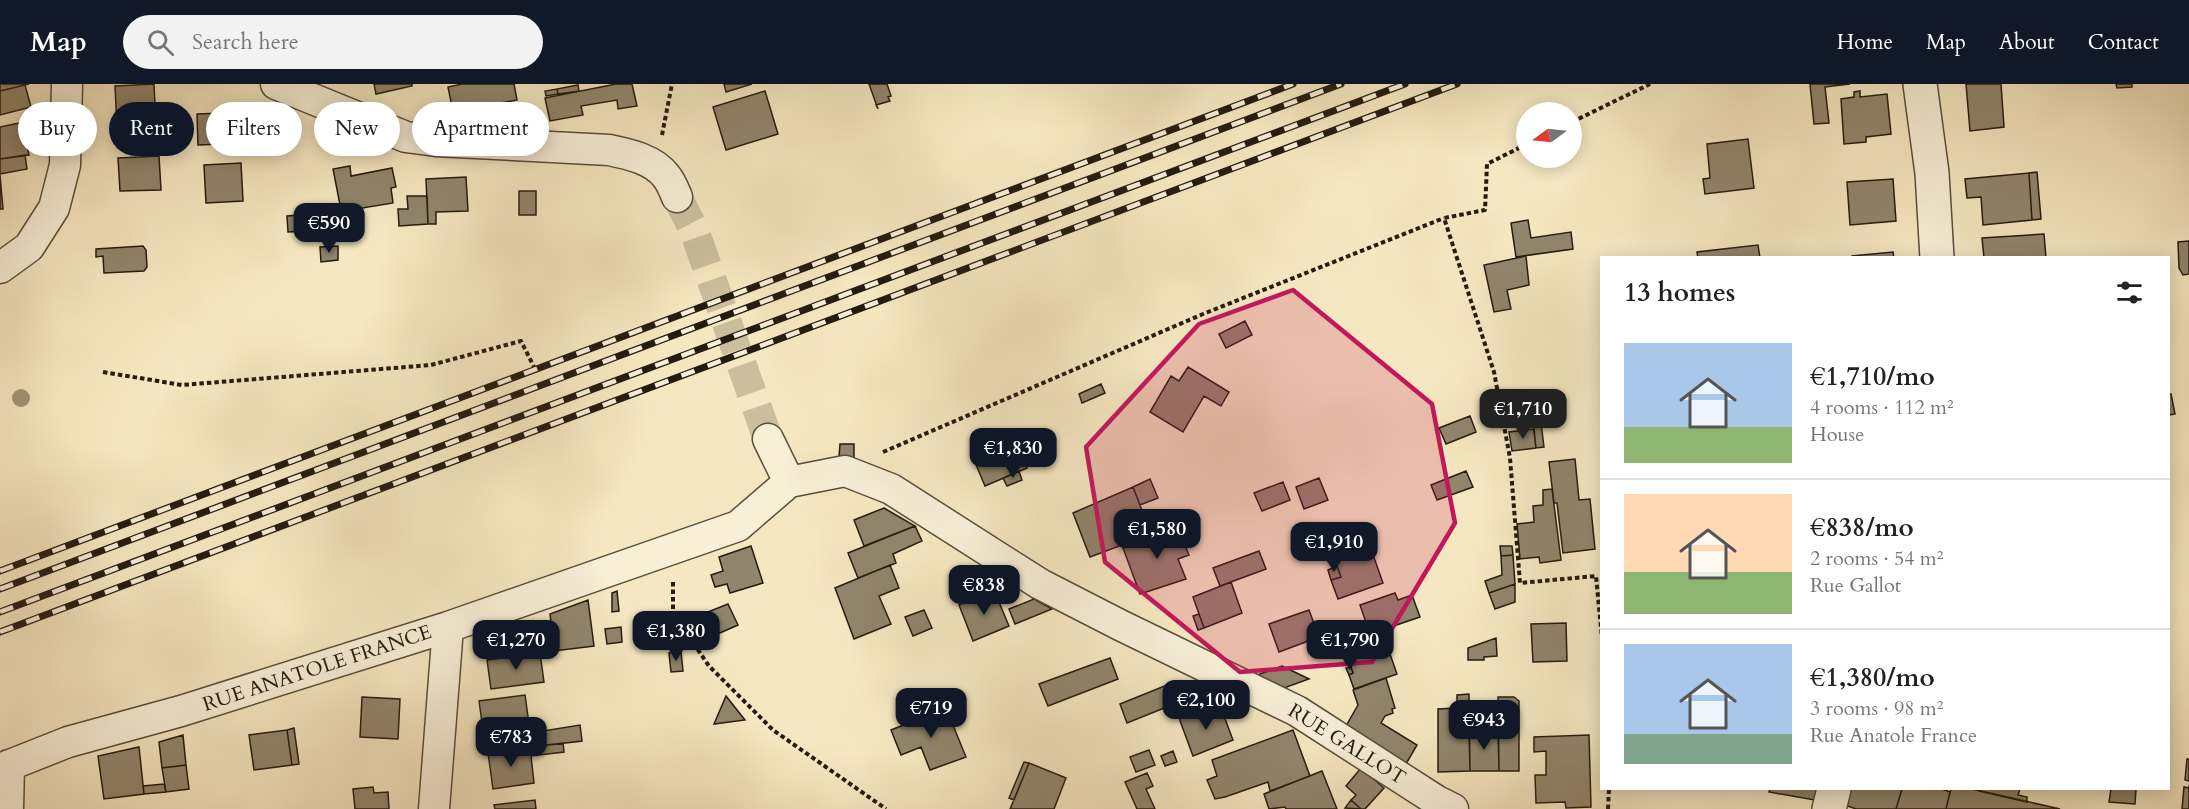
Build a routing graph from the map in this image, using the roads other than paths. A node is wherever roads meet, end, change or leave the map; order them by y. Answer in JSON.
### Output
{"nodes":[{"id":1,"x":67,"y":84,"type":"edge"},
{"id":2,"x":276,"y":84,"type":"edge"},
{"id":3,"x":1920,"y":84,"type":"edge"},
{"id":4,"x":677,"y":197,"type":"tunnel mouth"},
{"id":5,"x":1938,"y":256,"type":"edge"},
{"id":6,"x":0,"y":268,"type":"edge"},
{"id":7,"x":768,"y":439,"type":"tunnel mouth"},
{"id":8,"x":789,"y":482,"type":"junction"},
{"id":9,"x":448,"y":627,"type":"junction"},
{"id":10,"x":4,"y":767,"type":"edge"},
{"id":11,"x":1834,"y":790,"type":"edge"},
{"id":12,"x":8,"y":809,"type":"edge"},
{"id":13,"x":434,"y":809,"type":"edge"},
{"id":14,"x":1454,"y":809,"type":"edge"},
{"id":15,"x":1829,"y":809,"type":"edge"}],
"edges":[{"from":1,"to":6,"type":"street"},
{"from":2,"to":4,"type":"street"},
{"from":3,"to":5,"type":"street"},
{"from":7,"to":8,"type":"street"},
{"from":8,"to":9,"type":"street","name":"RUE ANATOLE FRANCE"},
{"from":8,"to":14,"type":"street","name":"RUE GALLOT"},
{"from":9,"to":10,"type":"street","name":"RUE ANATOLE FRANCE"},
{"from":9,"to":13,"type":"street"},
{"from":10,"to":12,"type":"street"},
{"from":11,"to":15,"type":"street"}]}
